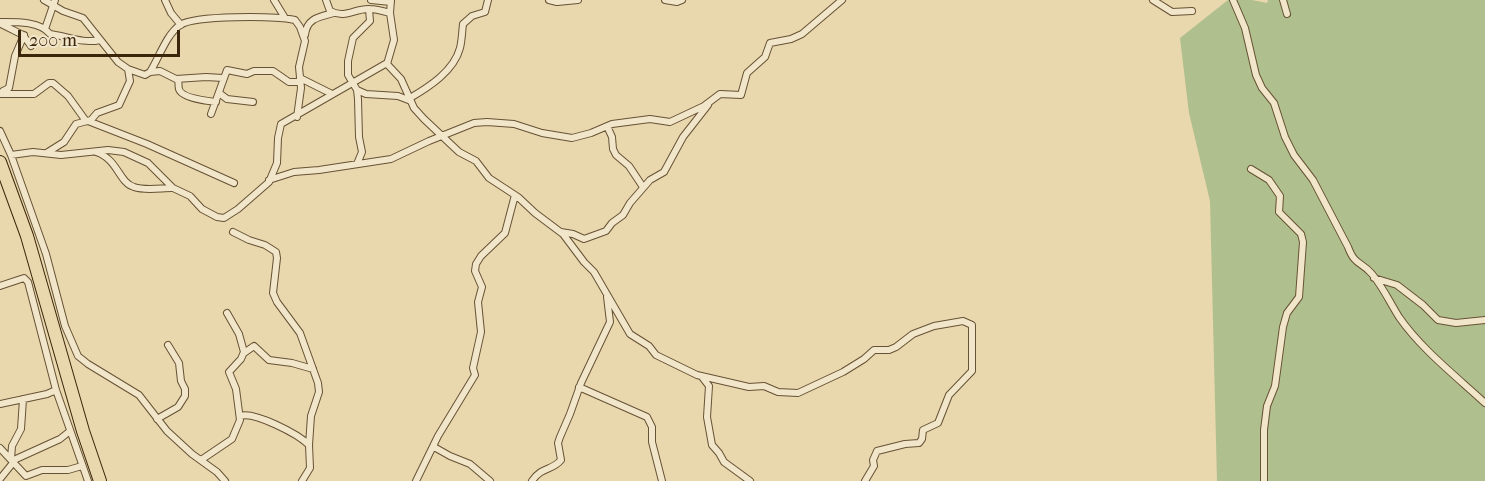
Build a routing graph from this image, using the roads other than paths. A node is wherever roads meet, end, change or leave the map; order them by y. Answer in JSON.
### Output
{"nodes":[{"id":1,"x":44,"y":0,"type":"edge"},
{"id":2,"x":165,"y":0,"type":"edge"},
{"id":3,"x":274,"y":0,"type":"edge"},
{"id":4,"x":326,"y":0,"type":"edge"},
{"id":5,"x":371,"y":0,"type":"edge"},
{"id":6,"x":488,"y":0,"type":"edge"},
{"id":7,"x":549,"y":0,"type":"edge"},
{"id":8,"x":578,"y":0,"type":"edge"},
{"id":9,"x":665,"y":0,"type":"edge"},
{"id":10,"x":682,"y":0,"type":"edge"},
{"id":11,"x":842,"y":0,"type":"edge"},
{"id":12,"x":1153,"y":0,"type":"edge"},
{"id":13,"x":1233,"y":0,"type":"edge"},
{"id":14,"x":1283,"y":0,"type":"edge"},
{"id":15,"x":391,"y":1,"type":"edge"},
{"id":16,"x":54,"y":2,"type":"edge"},
{"id":17,"x":369,"y":9,"type":"junction"},
{"id":18,"x":1192,"y":11,"type":"dead end"},
{"id":19,"x":334,"y":13,"type":"junction"},
{"id":20,"x":390,"y":13,"type":"junction"},
{"id":21,"x":1287,"y":14,"type":"dead end"},
{"id":22,"x":285,"y":18,"type":"junction"},
{"id":23,"x":0,"y":23,"type":"edge"},
{"id":24,"x":181,"y":25,"type":"junction"},
{"id":25,"x":45,"y":29,"type":"junction"},
{"id":26,"x":24,"y":35,"type":"junction"},
{"id":27,"x":305,"y":39,"type":"junction"},
{"id":28,"x":100,"y":40,"type":"junction"},
{"id":29,"x":31,"y":46,"type":"dead end"},
{"id":30,"x":387,"y":63,"type":"junction"},
{"id":31,"x":128,"y":69,"type":"junction"},
{"id":32,"x":150,"y":72,"type":"junction"},
{"id":33,"x":223,"y":78,"type":"junction"},
{"id":34,"x":178,"y":79,"type":"junction"},
{"id":35,"x":301,"y":80,"type":"junction"},
{"id":36,"x":353,"y":83,"type":"junction"},
{"id":37,"x":357,"y":90,"type":"junction"},
{"id":38,"x":0,"y":92,"type":"edge"},
{"id":39,"x":219,"y":93,"type":"junction"},
{"id":40,"x":332,"y":94,"type":"junction"},
{"id":41,"x":410,"y":99,"type":"junction"},
{"id":42,"x":216,"y":102,"type":"junction"},
{"id":43,"x":253,"y":102,"type":"dead end"},
{"id":44,"x":710,"y":102,"type":"junction"},
{"id":45,"x":211,"y":114,"type":"dead end"},
{"id":46,"x":297,"y":117,"type":"junction"},
{"id":47,"x":87,"y":121,"type":"junction"},
{"id":48,"x":607,"y":126,"type":"junction"},
{"id":49,"x":0,"y":131,"type":"edge"},
{"id":50,"x":443,"y":136,"type":"junction"},
{"id":51,"x":48,"y":152,"type":"junction"},
{"id":52,"x":93,"y":152,"type":"junction"},
{"id":53,"x":5,"y":158,"type":"edge"},
{"id":54,"x":357,"y":164,"type":"junction"},
{"id":55,"x":1251,"y":169,"type":"dead end"},
{"id":56,"x":269,"y":180,"type":"junction"},
{"id":57,"x":234,"y":183,"type":"dead end"},
{"id":58,"x":644,"y":187,"type":"junction"},
{"id":59,"x":173,"y":188,"type":"junction"},
{"id":60,"x":515,"y":195,"type":"junction"},
{"id":61,"x":233,"y":232,"type":"dead end"},
{"id":62,"x":561,"y":232,"type":"junction"},
{"id":63,"x":1374,"y":278,"type":"junction"},
{"id":64,"x":0,"y":286,"type":"edge"},
{"id":65,"x":607,"y":294,"type":"junction"},
{"id":66,"x":227,"y":313,"type":"dead end"},
{"id":67,"x":1485,"y":320,"type":"edge"},
{"id":68,"x":168,"y":345,"type":"dead end"},
{"id":69,"x":244,"y":353,"type":"junction"},
{"id":70,"x":313,"y":369,"type":"junction"},
{"id":71,"x":699,"y":375,"type":"junction"},
{"id":72,"x":579,"y":387,"type":"junction"},
{"id":73,"x":56,"y":390,"type":"junction"},
{"id":74,"x":23,"y":399,"type":"junction"},
{"id":75,"x":0,"y":404,"type":"edge"},
{"id":76,"x":1485,"y":404,"type":"edge"},
{"id":77,"x":240,"y":416,"type":"junction"},
{"id":78,"x":157,"y":419,"type":"junction"},
{"id":79,"x":70,"y":431,"type":"junction"},
{"id":80,"x":309,"y":445,"type":"junction"},
{"id":81,"x":434,"y":447,"type":"junction"},
{"id":82,"x":0,"y":448,"type":"edge"},
{"id":83,"x":12,"y":460,"type":"junction"},
{"id":84,"x":201,"y":460,"type":"junction"},
{"id":85,"x":82,"y":466,"type":"junction"},
{"id":86,"x":24,"y":477,"type":"edge"},
{"id":87,"x":0,"y":479,"type":"edge"},
{"id":88,"x":88,"y":481,"type":"edge"},
{"id":89,"x":100,"y":481,"type":"edge"},
{"id":90,"x":225,"y":481,"type":"edge"},
{"id":91,"x":302,"y":481,"type":"edge"},
{"id":92,"x":416,"y":481,"type":"edge"},
{"id":93,"x":490,"y":481,"type":"edge"},
{"id":94,"x":532,"y":481,"type":"edge"},
{"id":95,"x":662,"y":481,"type":"edge"},
{"id":96,"x":750,"y":481,"type":"edge"},
{"id":97,"x":865,"y":481,"type":"edge"},
{"id":98,"x":1264,"y":481,"type":"edge"}],
"edges":[{"from":1,"to":16,"type":"street"},
{"from":2,"to":24,"type":"street"},
{"from":3,"to":22,"type":"street"},
{"from":4,"to":19,"type":"street"},
{"from":5,"to":15,"type":"street"},
{"from":6,"to":41,"type":"street"},
{"from":7,"to":8,"type":"street"},
{"from":9,"to":10,"type":"street"},
{"from":11,"to":44,"type":"street"},
{"from":12,"to":18,"type":"street"},
{"from":13,"to":63,"type":"street"},
{"from":14,"to":21,"type":"street"},
{"from":15,"to":20,"type":"street"},
{"from":16,"to":25,"type":"street"},
{"from":16,"to":28,"type":"street"},
{"from":17,"to":19,"type":"street"},
{"from":17,"to":20,"type":"street"},
{"from":17,"to":36,"type":"street"},
{"from":19,"to":27,"type":"street"},
{"from":20,"to":30,"type":"street"},
{"from":22,"to":24,"type":"street"},
{"from":22,"to":27,"type":"street"},
{"from":23,"to":25,"type":"street"},
{"from":23,"to":26,"type":"street"},
{"from":24,"to":32,"type":"street"},
{"from":25,"to":28,"type":"street"},
{"from":26,"to":29,"type":"street"},
{"from":26,"to":38,"type":"street"},
{"from":27,"to":35,"type":"street"},
{"from":28,"to":31,"type":"street"},
{"from":30,"to":36,"type":"street"},
{"from":30,"to":41,"type":"street"},
{"from":31,"to":32,"type":"street"},
{"from":31,"to":47,"type":"street"},
{"from":32,"to":34,"type":"street"},
{"from":33,"to":34,"type":"street"},
{"from":33,"to":35,"type":"street"},
{"from":33,"to":39,"type":"street"},
{"from":34,"to":42,"type":"street"},
{"from":35,"to":40,"type":"street"},
{"from":35,"to":46,"type":"street"},
{"from":36,"to":37,"type":"street"},
{"from":36,"to":40,"type":"street"},
{"from":37,"to":41,"type":"street"},
{"from":37,"to":54,"type":"street"},
{"from":38,"to":47,"type":"street"},
{"from":39,"to":42,"type":"street"},
{"from":39,"to":43,"type":"street"},
{"from":40,"to":46,"type":"street"},
{"from":41,"to":50,"type":"street"},
{"from":42,"to":45,"type":"street"},
{"from":44,"to":48,"type":"street"},
{"from":44,"to":58,"type":"street"},
{"from":46,"to":56,"type":"street"},
{"from":47,"to":51,"type":"street"},
{"from":47,"to":57,"type":"street"},
{"from":48,"to":50,"type":"street"},
{"from":48,"to":58,"type":"street"},
{"from":49,"to":53,"type":"street"},
{"from":50,"to":54,"type":"street"},
{"from":50,"to":60,"type":"street"},
{"from":51,"to":52,"type":"street"},
{"from":51,"to":53,"type":"street"},
{"from":52,"to":59,"type":"street"},
{"from":52,"to":59,"type":"street"},
{"from":53,"to":78,"type":"street"},
{"from":53,"to":89,"type":"highway"},
{"from":54,"to":56,"type":"street"},
{"from":55,"to":98,"type":"street"},
{"from":56,"to":59,"type":"street"},
{"from":58,"to":62,"type":"street"},
{"from":60,"to":62,"type":"street"},
{"from":60,"to":81,"type":"street"},
{"from":61,"to":70,"type":"street"},
{"from":62,"to":65,"type":"street"},
{"from":63,"to":67,"type":"street"},
{"from":63,"to":76,"type":"street"},
{"from":64,"to":73,"type":"street"},
{"from":65,"to":71,"type":"street"},
{"from":65,"to":72,"type":"street"},
{"from":66,"to":69,"type":"street"},
{"from":68,"to":78,"type":"street"},
{"from":69,"to":70,"type":"street"},
{"from":69,"to":77,"type":"street"},
{"from":70,"to":80,"type":"street"},
{"from":71,"to":96,"type":"street"},
{"from":71,"to":97,"type":"street"},
{"from":72,"to":94,"type":"street"},
{"from":72,"to":95,"type":"street"},
{"from":73,"to":74,"type":"street"},
{"from":73,"to":79,"type":"street"},
{"from":74,"to":75,"type":"street"},
{"from":74,"to":83,"type":"street"},
{"from":77,"to":80,"type":"street"},
{"from":77,"to":84,"type":"street"},
{"from":78,"to":84,"type":"street"},
{"from":79,"to":83,"type":"street"},
{"from":79,"to":85,"type":"street"},
{"from":80,"to":91,"type":"street"},
{"from":81,"to":92,"type":"street"},
{"from":81,"to":93,"type":"street"},
{"from":82,"to":83,"type":"street"},
{"from":83,"to":86,"type":"street"},
{"from":83,"to":87,"type":"street"},
{"from":84,"to":90,"type":"street"},
{"from":85,"to":86,"type":"street"},
{"from":85,"to":88,"type":"street"}]}
